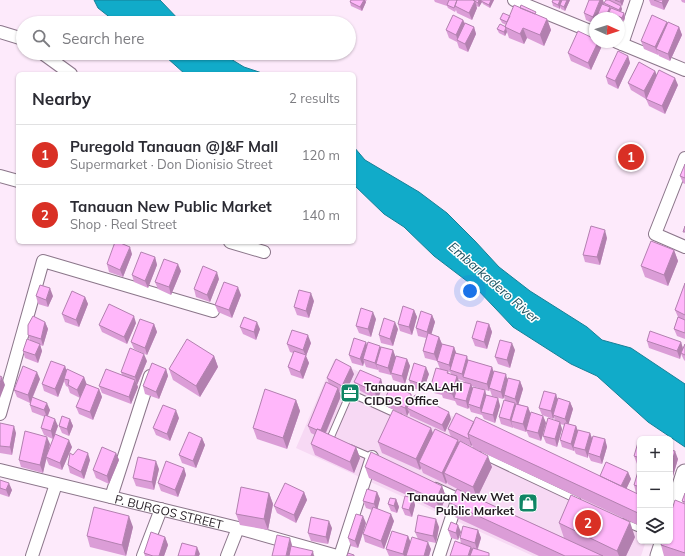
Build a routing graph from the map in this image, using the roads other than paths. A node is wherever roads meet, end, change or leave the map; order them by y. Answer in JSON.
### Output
{"nodes":[{"id":1,"x":514,"y":0,"type":"edge"},
{"id":2,"x":637,"y":0,"type":"edge"},
{"id":3,"x":526,"y":2,"type":"edge"},
{"id":4,"x":589,"y":30,"type":"edge"},
{"id":5,"x":625,"y":30,"type":"edge"},
{"id":6,"x":0,"y":32,"type":"edge"},
{"id":7,"x":16,"y":37,"type":"edge"},
{"id":8,"x":625,"y":45,"type":"edge"},
{"id":9,"x":52,"y":60,"type":"edge"},
{"id":10,"x":685,"y":70,"type":"edge"},
{"id":11,"x":68,"y":72,"type":"edge"},
{"id":12,"x":685,"y":158,"type":"edge"},
{"id":13,"x":0,"y":176,"type":"edge"},
{"id":14,"x":16,"y":180,"type":"edge"},
{"id":15,"x":242,"y":244,"type":"edge"},
{"id":16,"x":685,"y":247,"type":"edge"},
{"id":17,"x":264,"y":252,"type":"dead end"},
{"id":18,"x":213,"y":310,"type":"dead end"},
{"id":19,"x":153,"y":367,"type":"edge"},
{"id":20,"x":0,"y":414,"type":"edge"},
{"id":21,"x":405,"y":418,"type":"edge"},
{"id":22,"x":337,"y":442,"type":"edge"},
{"id":23,"x":344,"y":445,"type":"edge"},
{"id":24,"x":476,"y":452,"type":"edge"},
{"id":25,"x":375,"y":459,"type":"joint"},
{"id":26,"x":0,"y":470,"type":"edge"},
{"id":27,"x":685,"y":473,"type":"edge"},
{"id":28,"x":56,"y":484,"type":"junction"},
{"id":29,"x":430,"y":484,"type":"edge"},
{"id":30,"x":111,"y":497,"type":"junction"},
{"id":31,"x":462,"y":498,"type":"joint"},
{"id":32,"x":583,"y":502,"type":"edge"},
{"id":33,"x":161,"y":509,"type":"junction"},
{"id":34,"x":673,"y":511,"type":"edge"},
{"id":35,"x":619,"y":519,"type":"edge"},
{"id":36,"x":238,"y":528,"type":"junction"},
{"id":37,"x":637,"y":528,"type":"edge"},
{"id":38,"x":663,"y":544,"type":"edge"},
{"id":39,"x":32,"y":556,"type":"edge"},
{"id":40,"x":143,"y":556,"type":"edge"},
{"id":41,"x":227,"y":556,"type":"edge"},
{"id":42,"x":338,"y":556,"type":"edge"},
{"id":43,"x":439,"y":556,"type":"edge"},
{"id":44,"x":659,"y":556,"type":"edge"}],
"edges":[{"from":1,"to":3,"type":"street"},
{"from":2,"to":5,"type":"street"},
{"from":3,"to":4,"type":"street"},
{"from":6,"to":7,"type":"street"},
{"from":8,"to":10,"type":"street"},
{"from":9,"to":11,"type":"street"},
{"from":12,"to":16,"type":"street"},
{"from":13,"to":14,"type":"street"},
{"from":15,"to":17,"type":"street"},
{"from":18,"to":20,"type":"street"},
{"from":19,"to":30,"type":"street"},
{"from":21,"to":22,"type":"lane"},
{"from":23,"to":25,"type":"lane"},
{"from":24,"to":32,"type":"lane"},
{"from":25,"to":42,"type":"street"},
{"from":26,"to":28,"type":"street","name":"P. BURGOS STREET"},
{"from":27,"to":34,"type":"main road"},
{"from":28,"to":30,"type":"street","name":"P. BURGOS STREET"},
{"from":28,"to":39,"type":"street"},
{"from":29,"to":31,"type":"lane"},
{"from":30,"to":33,"type":"street","name":"P. BURGOS STREET"},
{"from":31,"to":43,"type":"street"},
{"from":33,"to":36,"type":"street","name":"P. BURGOS STREET"},
{"from":33,"to":40,"type":"street"},
{"from":35,"to":37,"type":"lane"},
{"from":36,"to":41,"type":"street"},
{"from":36,"to":42,"type":"street","name":"P. BURGOS STREET"},
{"from":38,"to":44,"type":"main road"}]}
